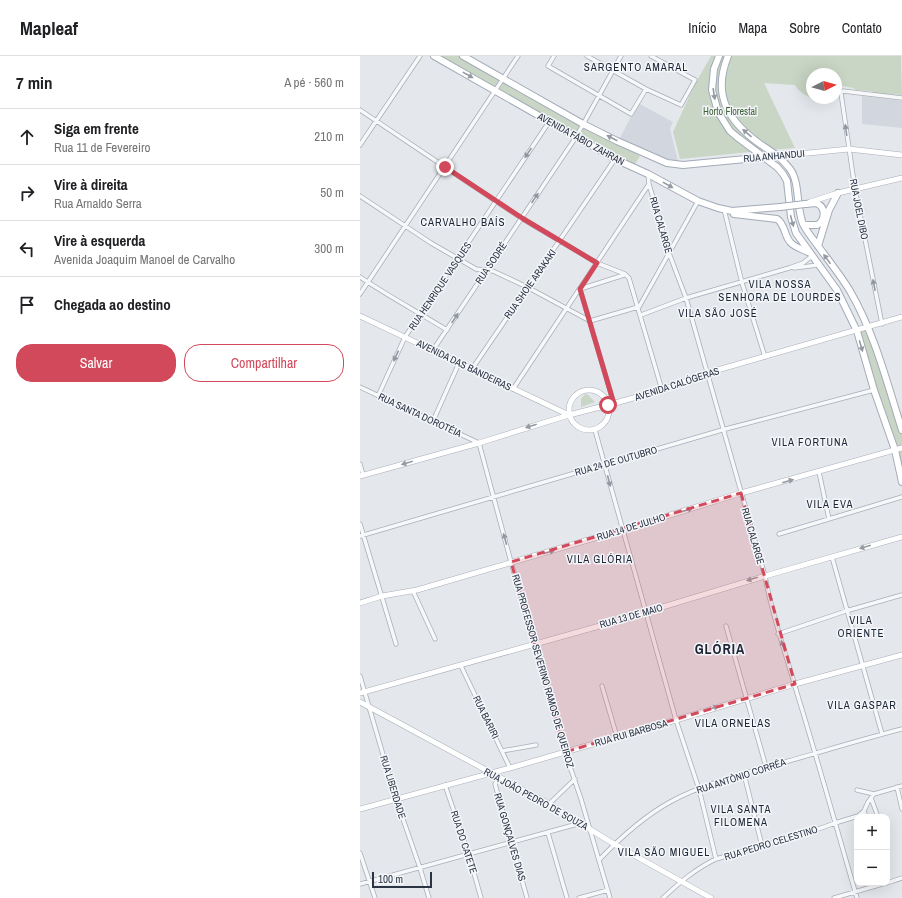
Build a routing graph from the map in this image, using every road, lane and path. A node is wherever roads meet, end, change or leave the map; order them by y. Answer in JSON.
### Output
{"nodes":[{"id":1,"x":420,"y":56,"type":"edge"},
{"id":2,"x":434,"y":56,"type":"edge"},
{"id":3,"x":463,"y":56,"type":"edge"},
{"id":4,"x":518,"y":56,"type":"edge"},
{"id":5,"x":554,"y":56,"type":"edge"},
{"id":6,"x":587,"y":56,"type":"edge"},
{"id":7,"x":621,"y":56,"type":"edge"},
{"id":8,"x":651,"y":56,"type":"edge"},
{"id":9,"x":664,"y":56,"type":"edge"},
{"id":10,"x":719,"y":56,"type":"edge"},
{"id":11,"x":728,"y":56,"type":"edge"},
{"id":12,"x":662,"y":61,"type":"junction"},
{"id":13,"x":613,"y":71,"type":"junction"},
{"id":14,"x":504,"y":79,"type":"junction"},
{"id":15,"x":646,"y":89,"type":"junction"},
{"id":16,"x":496,"y":91,"type":"junction"},
{"id":17,"x":599,"y":96,"type":"junction"},
{"id":18,"x":902,"y":98,"type":"edge"},
{"id":19,"x":360,"y":110,"type":"edge"},
{"id":20,"x":376,"y":121,"type":"junction"},
{"id":21,"x":550,"y":121,"type":"junction"},
{"id":22,"x":584,"y":124,"type":"junction"},
{"id":23,"x":576,"y":137,"type":"junction"},
{"id":24,"x":360,"y":145,"type":"edge"},
{"id":25,"x":849,"y":149,"type":"junction"},
{"id":26,"x":647,"y":155,"type":"joint"},
{"id":27,"x":778,"y":156,"type":"junction"},
{"id":28,"x":902,"y":156,"type":"edge"},
{"id":29,"x":764,"y":157,"type":"junction"},
{"id":30,"x":615,"y":159,"type":"junction"},
{"id":31,"x":445,"y":167,"type":"junction"},
{"id":32,"x":648,"y":174,"type":"junction"},
{"id":33,"x":902,"y":178,"type":"edge"},
{"id":34,"x":649,"y":184,"type":"junction"},
{"id":35,"x":855,"y":189,"type":"junction"},
{"id":36,"x":838,"y":193,"type":"junction"},
{"id":37,"x":360,"y":196,"type":"edge"},
{"id":38,"x":496,"y":201,"type":"junction"},
{"id":39,"x":698,"y":201,"type":"junction"},
{"id":40,"x":805,"y":204,"type":"junction"},
{"id":41,"x":722,"y":210,"type":"junction"},
{"id":42,"x":522,"y":218,"type":"junction"},
{"id":43,"x":804,"y":225,"type":"junction"},
{"id":44,"x":405,"y":226,"type":"junction"},
{"id":45,"x":560,"y":241,"type":"junction"},
{"id":46,"x":818,"y":246,"type":"junction"},
{"id":47,"x":669,"y":253,"type":"junction"},
{"id":48,"x":811,"y":255,"type":"junction"},
{"id":49,"x":458,"y":259,"type":"junction"},
{"id":50,"x":597,"y":263,"type":"junction"},
{"id":51,"x":818,"y":265,"type":"junction"},
{"id":52,"x":789,"y":268,"type":"junction"},
{"id":53,"x":488,"y":270,"type":"junction"},
{"id":54,"x":625,"y":274,"type":"junction"},
{"id":55,"x":360,"y":277,"type":"edge"},
{"id":56,"x":367,"y":282,"type":"junction"},
{"id":57,"x":742,"y":283,"type":"junction"},
{"id":58,"x":527,"y":287,"type":"junction"},
{"id":59,"x":580,"y":289,"type":"junction"},
{"id":60,"x":360,"y":294,"type":"edge"},
{"id":61,"x":686,"y":298,"type":"junction"},
{"id":62,"x":638,"y":307,"type":"junction"},
{"id":63,"x":567,"y":308,"type":"junction"},
{"id":64,"x":420,"y":313,"type":"junction"},
{"id":65,"x":641,"y":315,"type":"junction"},
{"id":66,"x":360,"y":316,"type":"edge"},
{"id":67,"x":902,"y":317,"type":"edge"},
{"id":68,"x":590,"y":321,"type":"junction"},
{"id":69,"x":882,"y":324,"type":"junction"},
{"id":70,"x":869,"y":328,"type":"junction"},
{"id":71,"x":447,"y":330,"type":"junction"},
{"id":72,"x":857,"y":331,"type":"junction"},
{"id":73,"x":405,"y":337,"type":"junction"},
{"id":74,"x":434,"y":350,"type":"junction"},
{"id":75,"x":765,"y":357,"type":"junction"},
{"id":76,"x":459,"y":363,"type":"junction"},
{"id":77,"x":472,"y":369,"type":"junction"},
{"id":78,"x":707,"y":373,"type":"junction"},
{"id":79,"x":360,"y":387,"type":"edge"},
{"id":80,"x":513,"y":389,"type":"junction"},
{"id":81,"x":662,"y":390,"type":"junction"},
{"id":82,"x":874,"y":390,"type":"junction"},
{"id":83,"x":378,"y":396,"type":"junction"},
{"id":84,"x":614,"y":404,"type":"junction"},
{"id":85,"x":608,"y":405,"type":"junction"},
{"id":86,"x":569,"y":415,"type":"junction"},
{"id":87,"x":433,"y":421,"type":"junction"},
{"id":88,"x":595,"y":430,"type":"junction"},
{"id":89,"x":722,"y":430,"type":"junction"},
{"id":90,"x":902,"y":430,"type":"edge"},
{"id":91,"x":479,"y":443,"type":"junction"},
{"id":92,"x":899,"y":449,"type":"edge"},
{"id":93,"x":360,"y":464,"type":"edge"},
{"id":94,"x":604,"y":464,"type":"junction"},
{"id":95,"x":819,"y":472,"type":"junction"},
{"id":96,"x":362,"y":476,"type":"edge"},
{"id":97,"x":902,"y":482,"type":"edge"},
{"id":98,"x":741,"y":493,"type":"junction"},
{"id":99,"x":494,"y":496,"type":"junction"},
{"id":100,"x":902,"y":497,"type":"edge"},
{"id":101,"x":829,"y":519,"type":"junction"},
{"id":102,"x":360,"y":524,"type":"edge"},
{"id":103,"x":622,"y":530,"type":"junction"},
{"id":104,"x":779,"y":534,"type":"dead end"},
{"id":105,"x":362,"y":535,"type":"edge"},
{"id":106,"x":902,"y":537,"type":"edge"},
{"id":107,"x":832,"y":557,"type":"junction"},
{"id":108,"x":511,"y":562,"type":"junction"},
{"id":109,"x":765,"y":576,"type":"junction"},
{"id":110,"x":413,"y":591,"type":"junction"},
{"id":111,"x":902,"y":595,"type":"edge"},
{"id":112,"x":382,"y":596,"type":"junction"},
{"id":113,"x":360,"y":603,"type":"edge"},
{"id":114,"x":846,"y":611,"type":"junction"},
{"id":115,"x":646,"y":612,"type":"junction"},
{"id":116,"x":726,"y":626,"type":"dead end"},
{"id":117,"x":778,"y":634,"type":"junction"},
{"id":118,"x":435,"y":639,"type":"dead end"},
{"id":119,"x":396,"y":644,"type":"dead end"},
{"id":120,"x":535,"y":644,"type":"junction"},
{"id":121,"x":902,"y":655,"type":"edge"},
{"id":122,"x":862,"y":665,"type":"junction"},
{"id":123,"x":461,"y":666,"type":"junction"},
{"id":124,"x":360,"y":676,"type":"edge"},
{"id":125,"x":795,"y":684,"type":"junction"},
{"id":126,"x":602,"y":686,"type":"dead end"},
{"id":127,"x":363,"y":693,"type":"edge"},
{"id":128,"x":746,"y":698,"type":"junction"},
{"id":129,"x":360,"y":702,"type":"edge"},
{"id":130,"x":370,"y":708,"type":"junction"},
{"id":131,"x":676,"y":720,"type":"junction"},
{"id":132,"x":902,"y":729,"type":"edge"},
{"id":133,"x":882,"y":734,"type":"junction"},
{"id":134,"x":616,"y":737,"type":"junction"},
{"id":135,"x":536,"y":745,"type":"dead end"},
{"id":136,"x":502,"y":751,"type":"junction"},
{"id":137,"x":565,"y":752,"type":"junction"},
{"id":138,"x":815,"y":753,"type":"junction"},
{"id":139,"x":766,"y":767,"type":"junction"},
{"id":140,"x":510,"y":768,"type":"junction"},
{"id":141,"x":491,"y":773,"type":"junction"},
{"id":142,"x":744,"y":774,"type":"junction"},
{"id":143,"x":499,"y":777,"type":"junction"},
{"id":144,"x":574,"y":779,"type":"junction"},
{"id":145,"x":445,"y":786,"type":"junction"},
{"id":146,"x":902,"y":786,"type":"edge"},
{"id":147,"x":897,"y":787,"type":"junction"},
{"id":148,"x":699,"y":789,"type":"junction"},
{"id":149,"x":858,"y":790,"type":"dead end"},
{"id":150,"x":874,"y":794,"type":"junction"},
{"id":151,"x":871,"y":798,"type":"junction"},
{"id":152,"x":396,"y":799,"type":"junction"},
{"id":153,"x":549,"y":804,"type":"junction"},
{"id":154,"x":360,"y":809,"type":"edge"},
{"id":155,"x":902,"y":809,"type":"edge"},
{"id":156,"x":864,"y":810,"type":"junction"},
{"id":157,"x":865,"y":814,"type":"edge"},
{"id":158,"x":877,"y":814,"type":"edge"},
{"id":159,"x":582,"y":823,"type":"junction"},
{"id":160,"x":835,"y":823,"type":"junction"},
{"id":161,"x":590,"y":828,"type":"junction"},
{"id":162,"x":548,"y":833,"type":"junction"},
{"id":163,"x":511,"y":843,"type":"junction"},
{"id":164,"x":614,"y":844,"type":"junction"},
{"id":165,"x":762,"y":846,"type":"junction"},
{"id":166,"x":360,"y":853,"type":"edge"},
{"id":167,"x":469,"y":856,"type":"junction"},
{"id":168,"x":716,"y":859,"type":"junction"},
{"id":169,"x":599,"y":860,"type":"junction"},
{"id":170,"x":420,"y":868,"type":"junction"},
{"id":171,"x":902,"y":878,"type":"edge"},
{"id":172,"x":370,"y":882,"type":"junction"},
{"id":173,"x":681,"y":882,"type":"junction"},
{"id":174,"x":890,"y":882,"type":"edge"},
{"id":175,"x":360,"y":884,"type":"edge"},
{"id":176,"x":876,"y":886,"type":"edge"},
{"id":177,"x":608,"y":890,"type":"junction"},
{"id":178,"x":855,"y":892,"type":"junction"},
{"id":179,"x":375,"y":898,"type":"edge"},
{"id":180,"x":429,"y":898,"type":"edge"},
{"id":181,"x":481,"y":898,"type":"edge"},
{"id":182,"x":527,"y":898,"type":"edge"},
{"id":183,"x":567,"y":898,"type":"edge"},
{"id":184,"x":579,"y":898,"type":"edge"},
{"id":185,"x":610,"y":898,"type":"edge"},
{"id":186,"x":663,"y":898,"type":"edge"},
{"id":187,"x":711,"y":898,"type":"edge"},
{"id":188,"x":834,"y":898,"type":"edge"},
{"id":189,"x":856,"y":898,"type":"edge"}],
"edges":[{"from":1,"to":20,"type":"street"},
{"from":2,"to":16,"type":"main road","name":"AVENIDA FÁBIO ZAHRAN","one_way":true},
{"from":3,"to":14,"type":"main road","name":"AVENIDA FÁBIO ZAHRAN"},
{"from":4,"to":14,"type":"street"},
{"from":5,"to":17,"type":"street"},
{"from":6,"to":13,"type":"street"},
{"from":7,"to":13,"type":"street","name":"RUA SODRÉ"},
{"from":8,"to":12,"type":"street"},
{"from":9,"to":12,"type":"street"},
{"from":10,"to":29,"type":"main road","one_way":true},
{"from":27,"to":11,"type":"main road","one_way":true},
{"from":12,"to":15,"type":"street"},
{"from":13,"to":15,"type":"street"},
{"from":13,"to":17,"type":"street","name":"RUA SODRÉ"},
{"from":14,"to":16,"type":"street"},
{"from":14,"to":22,"type":"main road","name":"AVENIDA FÁBIO ZAHRAN"},
{"from":15,"to":17,"type":"street"},
{"from":16,"to":21,"type":"main road","name":"AVENIDA FÁBIO ZAHRAN"},
{"from":16,"to":31,"type":"street"},
{"from":17,"to":22,"type":"street","name":"RUA SODRÉ"},
{"from":25,"to":18,"type":"street","name":"RUA JOEL DIBO","one_way":true},
{"from":19,"to":20,"type":"street"},
{"from":20,"to":24,"type":"street"},
{"from":20,"to":31,"type":"street"},
{"from":21,"to":23,"type":"main road","name":"AVENIDA FÁBIO ZAHRAN"},
{"from":21,"to":38,"type":"street","name":"RUA HENRIQUE VASQUES","one_way":true},
{"from":22,"to":23,"type":"street","name":"RUA SODRÉ"},
{"from":26,"to":22,"type":"main road","name":"AVENIDA FÁBIO ZAHRAN","one_way":true},
{"from":23,"to":30,"type":"main road","name":"AVENIDA FÁBIO ZAHRAN"},
{"from":42,"to":23,"type":"street","name":"RUA SODRÉ","one_way":true},
{"from":25,"to":27,"type":"street","name":"RUA ANHANDUI"},
{"from":25,"to":28,"type":"street","name":"RUA ANHANDUI"},
{"from":25,"to":35,"type":"street","name":"RUA JOEL DIBO"},
{"from":26,"to":29,"type":"main road","name":"RUA ANHANDUI"},
{"from":27,"to":29,"type":"main road","name":"RUA ANHANDUI"},
{"from":27,"to":43,"type":"main road"},
{"from":29,"to":48,"type":"main road","one_way":true},
{"from":30,"to":32,"type":"main road","name":"AVENIDA FÁBIO ZAHRAN"},
{"from":30,"to":45,"type":"street","name":"RUA SHOIE ARAKAKI"},
{"from":31,"to":38,"type":"street"},
{"from":31,"to":44,"type":"street"},
{"from":32,"to":34,"type":"street","name":"RUA CALARGE"},
{"from":32,"to":39,"type":"main road","name":"AVENIDA FÁBIO ZAHRAN","one_way":true},
{"from":33,"to":35,"type":"street"},
{"from":34,"to":47,"type":"street","name":"RUA CALARGE"},
{"from":34,"to":50,"type":"street"},
{"from":35,"to":36,"type":"street"},
{"from":69,"to":35,"type":"street","name":"RUA JOEL DIBO","one_way":true},
{"from":36,"to":40,"type":"street"},
{"from":36,"to":46,"type":"main road"},
{"from":37,"to":44,"type":"street"},
{"from":38,"to":42,"type":"street"},
{"from":38,"to":49,"type":"street","name":"RUA HENRIQUE VASQUES"},
{"from":39,"to":41,"type":"main road","name":"AVENIDA FÁBIO ZAHRAN"},
{"from":39,"to":47,"type":"street"},
{"from":40,"to":41,"type":"main road","name":"AVENIDA FÁBIO ZAHRAN","bridge":true},
{"from":40,"to":43,"type":"main road"},
{"from":41,"to":48,"type":"main road"},
{"from":41,"to":57,"type":"street"},
{"from":42,"to":45,"type":"street"},
{"from":42,"to":53,"type":"street","name":"RUA SODRÉ"},
{"from":43,"to":46,"type":"main road"},
{"from":44,"to":49,"type":"street"},
{"from":44,"to":56,"type":"street"},
{"from":45,"to":50,"type":"street"},
{"from":45,"to":58,"type":"street","name":"RUA SHOIE ARAKAKI"},
{"from":70,"to":46,"type":"main road","one_way":true},
{"from":47,"to":61,"type":"street","name":"RUA CALARGE"},
{"from":47,"to":62,"type":"street"},
{"from":48,"to":51,"type":"main road"},
{"from":48,"to":52,"type":"street"},
{"from":49,"to":53,"type":"street"},
{"from":49,"to":64,"type":"street","name":"RUA HENRIQUE VASQUES"},
{"from":50,"to":54,"type":"street"},
{"from":50,"to":59,"type":"street"},
{"from":51,"to":52,"type":"street"},
{"from":51,"to":72,"type":"main road"},
{"from":52,"to":57,"type":"street"},
{"from":53,"to":58,"type":"street"},
{"from":71,"to":53,"type":"street","name":"RUA SODRÉ","one_way":true},
{"from":54,"to":59,"type":"street"},
{"from":54,"to":62,"type":"street"},
{"from":55,"to":56,"type":"street"},
{"from":56,"to":60,"type":"street"},
{"from":56,"to":64,"type":"street"},
{"from":57,"to":61,"type":"street"},
{"from":57,"to":75,"type":"street"},
{"from":58,"to":63,"type":"street"},
{"from":58,"to":77,"type":"street","name":"RUA SHOIE ARAKAKI"},
{"from":59,"to":63,"type":"street"},
{"from":59,"to":68,"type":"street"},
{"from":61,"to":65,"type":"street"},
{"from":61,"to":78,"type":"street","name":"RUA CALARGE"},
{"from":62,"to":65,"type":"street"},
{"from":62,"to":68,"type":"street"},
{"from":63,"to":68,"type":"street"},
{"from":63,"to":80,"type":"street"},
{"from":64,"to":71,"type":"street"},
{"from":64,"to":73,"type":"street","name":"RUA HENRIQUE VASQUES"},
{"from":65,"to":81,"type":"street"},
{"from":66,"to":73,"type":"street","name":"AVENIDA DAS BANDEIRAS"},
{"from":67,"to":69,"type":"street","name":"AVENIDA CALÓGERAS"},
{"from":68,"to":84,"type":"street"},
{"from":69,"to":70,"type":"street","name":"AVENIDA CALÓGERAS"},
{"from":70,"to":72,"type":"street","name":"AVENIDA CALÓGERAS"},
{"from":70,"to":90,"type":"main road"},
{"from":71,"to":74,"type":"street","name":"RUA SODRÉ"},
{"from":72,"to":75,"type":"street","name":"AVENIDA CALÓGERAS"},
{"from":72,"to":82,"type":"main road","one_way":true},
{"from":73,"to":74,"type":"street","name":"AVENIDA DAS BANDEIRAS"},
{"from":73,"to":83,"type":"street","name":"RUA HENRIQUE VASQUES","one_way":true},
{"from":74,"to":76,"type":"street","name":"AVENIDA DAS BANDEIRAS"},
{"from":75,"to":78,"type":"street","name":"AVENIDA CALÓGERAS"},
{"from":76,"to":77,"type":"street","name":"AVENIDA DAS BANDEIRAS"},
{"from":76,"to":87,"type":"street"},
{"from":77,"to":80,"type":"street","name":"AVENIDA DAS BANDEIRAS"},
{"from":78,"to":81,"type":"street","name":"AVENIDA CALÓGERAS"},
{"from":78,"to":89,"type":"street","name":"RUA CALARGE"},
{"from":79,"to":83,"type":"street","name":"RUA SANTA DOROTÉIA"},
{"from":80,"to":86,"type":"street","name":"AVENIDA DAS BANDEIRAS"},
{"from":81,"to":84,"type":"street","name":"AVENIDA CALÓGERAS"},
{"from":82,"to":89,"type":"street","name":"RUA 24 DE OUTUBRO"},
{"from":82,"to":92,"type":"main road"},
{"from":83,"to":87,"type":"street","name":"RUA SANTA DOROTÉIA"},
{"from":84,"to":85,"type":"street","name":"AVENIDA CALÓGERAS"},
{"from":85,"to":86,"type":"street","name":"AVENIDA CALÓGERAS"},
{"from":85,"to":86,"type":"street"},
{"from":85,"to":88,"type":"street"},
{"from":86,"to":88,"type":"street"},
{"from":86,"to":91,"type":"street","name":"AVENIDA CALÓGERAS","one_way":true},
{"from":87,"to":91,"type":"street","name":"RUA SANTA DOROTÉIA"},
{"from":88,"to":94,"type":"street"},
{"from":89,"to":94,"type":"street","name":"RUA 24 DE OUTUBRO"},
{"from":89,"to":98,"type":"street","name":"RUA CALARGE"},
{"from":91,"to":96,"type":"street","name":"AVENIDA CALÓGERAS","one_way":true},
{"from":91,"to":99,"type":"street","name":"RUA PROFESSOR SEVERINO RAMOS DE QUEIROZ"},
{"from":92,"to":95,"type":"street","name":"RUA 14 DE JULHO"},
{"from":92,"to":97,"type":"main road"},
{"from":93,"to":96,"type":"street"},
{"from":94,"to":99,"type":"street","name":"RUA 24 DE OUTUBRO"},
{"from":94,"to":103,"type":"street","one_way":true},
{"from":98,"to":95,"type":"street","name":"RUA 14 DE JULHO","one_way":true},
{"from":95,"to":101,"type":"street"},
{"from":103,"to":98,"type":"street","name":"RUA 14 DE JULHO","one_way":true},
{"from":98,"to":109,"type":"street","name":"RUA CALARGE"},
{"from":99,"to":105,"type":"street","name":"RUA 24 DE OUTUBRO"},
{"from":108,"to":99,"type":"street","name":"RUA PROFESSOR SEVERINO RAMOS DE QUEIROZ","one_way":true},
{"from":100,"to":101,"type":"street"},
{"from":101,"to":104,"type":"street"},
{"from":102,"to":105,"type":"street"},
{"from":108,"to":103,"type":"street","name":"RUA 14 DE JULHO","one_way":true},
{"from":103,"to":115,"type":"street"},
{"from":105,"to":112,"type":"street"},
{"from":106,"to":107,"type":"street","name":"RUA 13 DE MAIO","one_way":true},
{"from":107,"to":109,"type":"street","name":"RUA 13 DE MAIO"},
{"from":107,"to":114,"type":"street"},
{"from":108,"to":110,"type":"street","name":"RUA 14 DE JULHO"},
{"from":108,"to":120,"type":"street","name":"RUA PROFESSOR SEVERINO RAMOS DE QUEIROZ"},
{"from":109,"to":115,"type":"street","name":"RUA 13 DE MAIO","one_way":true},
{"from":109,"to":117,"type":"street","name":"RUA CALARGE"},
{"from":110,"to":112,"type":"street","name":"RUA 14 DE JULHO"},
{"from":110,"to":118,"type":"street"},
{"from":111,"to":114,"type":"street"},
{"from":112,"to":113,"type":"street","name":"RUA 14 DE JULHO"},
{"from":112,"to":119,"type":"street"},
{"from":114,"to":117,"type":"street"},
{"from":114,"to":122,"type":"street"},
{"from":115,"to":120,"type":"street","name":"RUA 13 DE MAIO"},
{"from":115,"to":131,"type":"street"},
{"from":116,"to":128,"type":"street"},
{"from":125,"to":117,"type":"street","name":"RUA CALARGE","one_way":true},
{"from":120,"to":123,"type":"street","name":"RUA 13 DE MAIO"},
{"from":120,"to":137,"type":"street","name":"RUA PROFESSOR SEVERINO RAMOS DE QUEIROZ"},
{"from":121,"to":122,"type":"street","name":"RUA RUI BARBOSA"},
{"from":122,"to":125,"type":"street","name":"RUA RUI BARBOSA"},
{"from":122,"to":133,"type":"street"},
{"from":123,"to":127,"type":"street","name":"RUA 13 DE MAIO"},
{"from":123,"to":136,"type":"street","name":"RUA BARIRI"},
{"from":124,"to":127,"type":"street","name":"RUA LIBERDADE"},
{"from":125,"to":128,"type":"street","name":"RUA RUI BARBOSA"},
{"from":125,"to":138,"type":"street","name":"RUA CALARGE"},
{"from":126,"to":134,"type":"street"},
{"from":127,"to":130,"type":"street","name":"RUA LIBERDADE"},
{"from":131,"to":128,"type":"street","name":"RUA RUI BARBOSA","one_way":true},
{"from":128,"to":139,"type":"street"},
{"from":129,"to":130,"type":"street","name":"RUA JOÃO PEDRO DE SOUZA"},
{"from":130,"to":141,"type":"street","name":"RUA JOÃO PEDRO DE SOUZA"},
{"from":130,"to":152,"type":"street","name":"RUA LIBERDADE"},
{"from":131,"to":134,"type":"street","name":"RUA RUI BARBOSA"},
{"from":131,"to":148,"type":"street"},
{"from":132,"to":133,"type":"street","name":"RUA ANTÔNIO CORRÊA"},
{"from":133,"to":138,"type":"street","name":"RUA ANTÔNIO CORRÊA"},
{"from":134,"to":137,"type":"street","name":"RUA RUI BARBOSA"},
{"from":135,"to":136,"type":"street"},
{"from":136,"to":140,"type":"street","name":"RUA BARIRI"},
{"from":137,"to":140,"type":"street","name":"RUA RUI BARBOSA"},
{"from":137,"to":144,"type":"street","name":"RUA PROFESSOR SEVERINO RAMOS DE QUEIROZ"},
{"from":138,"to":139,"type":"street","name":"RUA ANTÔNIO CORRÊA"},
{"from":138,"to":160,"type":"street","name":"RUA CALARGE"},
{"from":139,"to":142,"type":"street","name":"RUA ANTÔNIO CORRÊA"},
{"from":140,"to":141,"type":"street","name":"RUA RUI BARBOSA"},
{"from":141,"to":143,"type":"street","name":"RUA JOÃO PEDRO DE SOUZA"},
{"from":141,"to":145,"type":"street","name":"RUA RUI BARBOSA"},
{"from":142,"to":148,"type":"street","name":"RUA ANTÔNIO CORRÊA"},
{"from":142,"to":165,"type":"street"},
{"from":143,"to":153,"type":"street","name":"RUA JOÃO PEDRO DE SOUZA"},
{"from":143,"to":163,"type":"street","name":"RUA GONÇALVES DIAS"},
{"from":144,"to":153,"type":"street"},
{"from":144,"to":161,"type":"street","name":"RUA PROFESSOR SEVERINO RAMOS DE QUEIROZ"},
{"from":145,"to":152,"type":"street","name":"RUA RUI BARBOSA"},
{"from":145,"to":167,"type":"street","name":"RUA DO CATETE"},
{"from":146,"to":147,"type":"street"},
{"from":147,"to":150,"type":"street"},
{"from":147,"to":155,"type":"street"},
{"from":148,"to":164,"type":"street","name":"RUA ANTÔNIO CORRÊA"},
{"from":148,"to":168,"type":"street"},
{"from":149,"to":150,"type":"street"},
{"from":150,"to":151,"type":"street"},
{"from":151,"to":156,"type":"street"},
{"from":151,"to":158,"type":"street"},
{"from":152,"to":154,"type":"street","name":"RUA RUI BARBOSA"},
{"from":152,"to":170,"type":"street","name":"RUA LIBERDADE"},
{"from":153,"to":159,"type":"street","name":"RUA JOÃO PEDRO DE SOUZA"},
{"from":156,"to":157,"type":"street"},
{"from":156,"to":160,"type":"street","name":"RUA PEDRO CELESTINO"},
{"from":159,"to":161,"type":"street","name":"RUA JOÃO PEDRO DE SOUZA"},
{"from":159,"to":162,"type":"street"},
{"from":160,"to":165,"type":"street","name":"RUA PEDRO CELESTINO"},
{"from":160,"to":178,"type":"street","name":"RUA CALARGE"},
{"from":161,"to":164,"type":"street","name":"RUA JOÃO PEDRO DE SOUZA"},
{"from":161,"to":169,"type":"street","name":"RUA PROFESSOR SEVERINO RAMOS DE QUEIROZ"},
{"from":162,"to":163,"type":"street"},
{"from":162,"to":183,"type":"street"},
{"from":163,"to":167,"type":"street"},
{"from":163,"to":182,"type":"street","name":"RUA GONÇALVES DIAS"},
{"from":164,"to":169,"type":"street","name":"RUA ANTÔNIO CORRÊA"},
{"from":164,"to":173,"type":"street","name":"RUA JOÃO PEDRO DE SOUZA"},
{"from":165,"to":168,"type":"street","name":"RUA PEDRO CELESTINO"},
{"from":166,"to":172,"type":"street"},
{"from":167,"to":170,"type":"street"},
{"from":167,"to":181,"type":"street","name":"RUA DO CATETE"},
{"from":168,"to":173,"type":"street","name":"RUA PEDRO CELESTINO"},
{"from":169,"to":177,"type":"street","name":"RUA PROFESSOR SEVERINO RAMOS DE QUEIROZ"},
{"from":170,"to":172,"type":"street"},
{"from":170,"to":180,"type":"street","name":"RUA LIBERDADE"},
{"from":171,"to":174,"type":"street"},
{"from":172,"to":175,"type":"street"},
{"from":172,"to":179,"type":"street"},
{"from":173,"to":186,"type":"street","name":"RUA PEDRO CELESTINO"},
{"from":173,"to":187,"type":"street","name":"RUA JOÃO PEDRO DE SOUZA"},
{"from":176,"to":178,"type":"street"},
{"from":177,"to":184,"type":"street"},
{"from":177,"to":185,"type":"street","name":"RUA PROFESSOR SEVERINO RAMOS DE QUEIROZ"},
{"from":178,"to":188,"type":"street"},
{"from":178,"to":189,"type":"street","name":"RUA CALARGE"}]}
